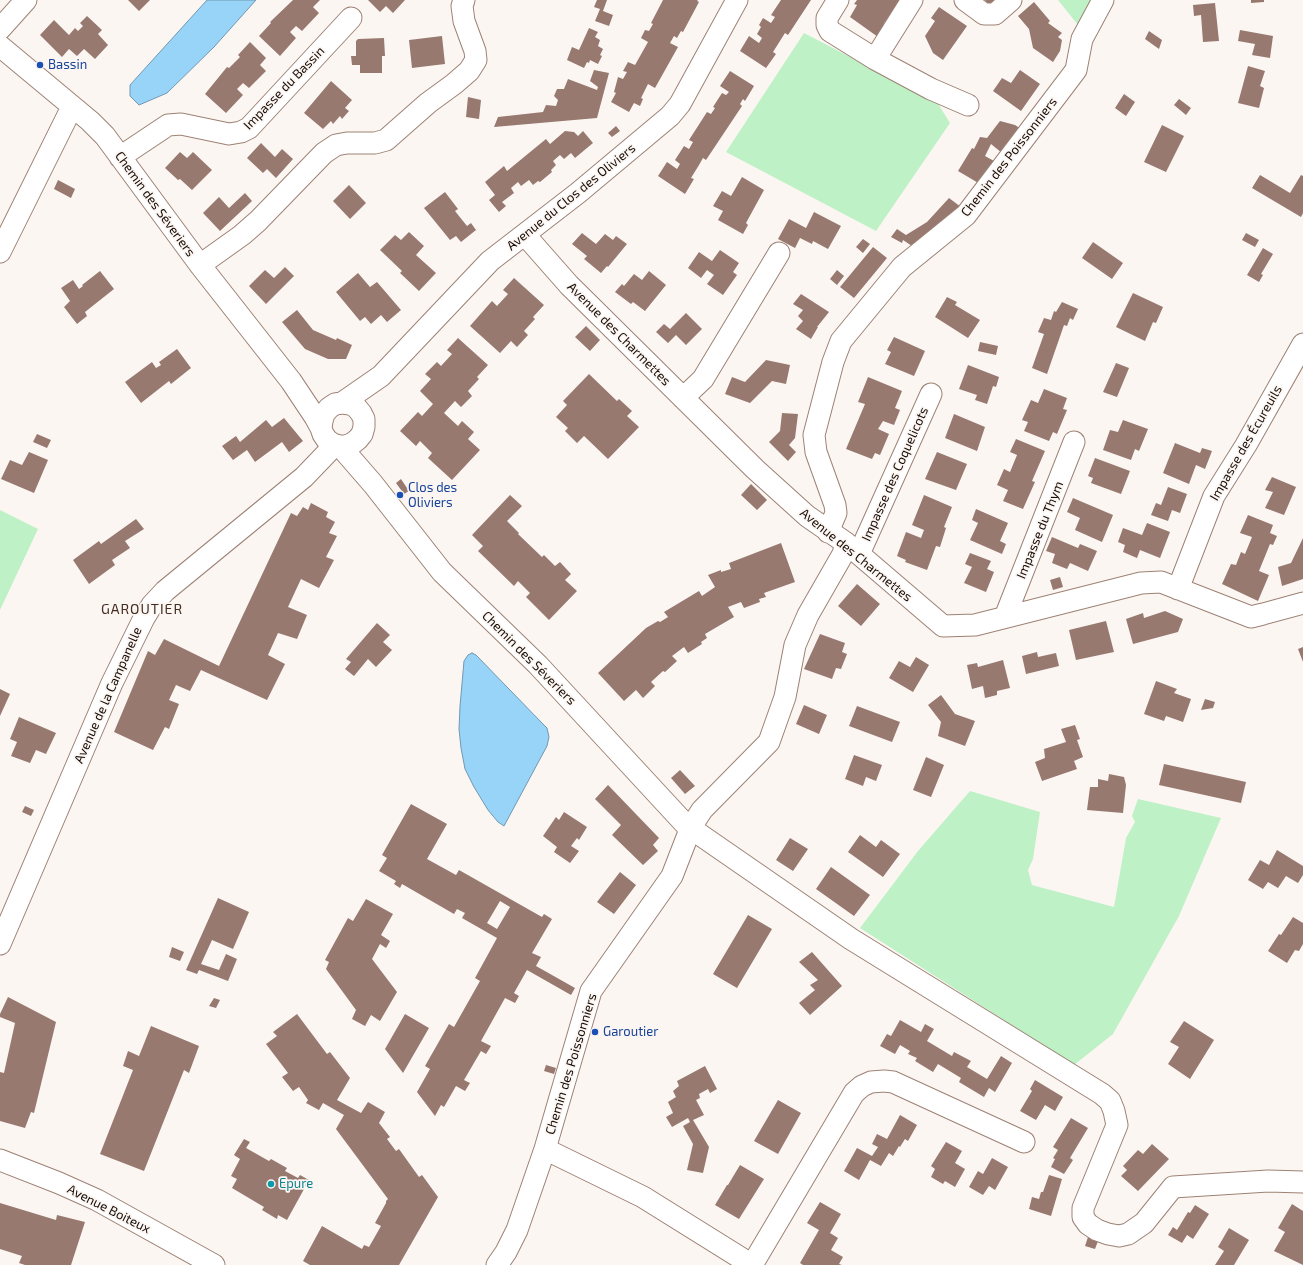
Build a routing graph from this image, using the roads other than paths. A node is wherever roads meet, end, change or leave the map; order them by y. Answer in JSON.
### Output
{"nodes":[{"id":1,"x":26,"y":0,"type":"edge"},
{"id":2,"x":464,"y":0,"type":"edge"},
{"id":3,"x":737,"y":0,"type":"edge"},
{"id":4,"x":838,"y":0,"type":"edge"},
{"id":5,"x":912,"y":0,"type":"edge"},
{"id":6,"x":965,"y":0,"type":"edge"},
{"id":7,"x":1011,"y":0,"type":"edge"},
{"id":8,"x":1104,"y":0,"type":"edge"},
{"id":9,"x":351,"y":18,"type":"dead end"},
{"id":10,"x":0,"y":29,"type":"edge"},
{"id":11,"x":0,"y":46,"type":"edge"},
{"id":12,"x":875,"y":59,"type":"junction"},
{"id":13,"x":968,"y":105,"type":"dead end"},
{"id":14,"x":72,"y":107,"type":"junction"},
{"id":15,"x":120,"y":157,"type":"junction"},
{"id":16,"x":525,"y":235,"type":"junction"},
{"id":17,"x":0,"y":252,"type":"edge"},
{"id":18,"x":779,"y":253,"type":"dead end"},
{"id":19,"x":200,"y":265,"type":"junction"},
{"id":20,"x":1303,"y":344,"type":"edge"},
{"id":21,"x":381,"y":376,"type":"junction"},
{"id":22,"x":291,"y":382,"type":"junction"},
{"id":23,"x":931,"y":394,"type":"dead end"},
{"id":24,"x":683,"y":398,"type":"junction"},
{"id":25,"x":339,"y":404,"type":"junction"},
{"id":26,"x":363,"y":426,"type":"junction"},
{"id":27,"x":331,"y":439,"type":"junction"},
{"id":28,"x":1074,"y":442,"type":"dead end"},
{"id":29,"x":372,"y":484,"type":"junction"},
{"id":30,"x":828,"y":532,"type":"junction"},
{"id":31,"x":853,"y":548,"type":"junction"},
{"id":32,"x":1178,"y":589,"type":"junction"},
{"id":33,"x":1303,"y":602,"type":"edge"},
{"id":34,"x":1005,"y":617,"type":"junction"},
{"id":35,"x":691,"y":827,"type":"junction"},
{"id":36,"x":0,"y":944,"type":"edge"},
{"id":37,"x":1024,"y":1142,"type":"dead end"},
{"id":38,"x":545,"y":1149,"type":"junction"},
{"id":39,"x":0,"y":1160,"type":"edge"},
{"id":40,"x":1303,"y":1182,"type":"edge"},
{"id":41,"x":214,"y":1265,"type":"edge"},
{"id":42,"x":497,"y":1265,"type":"edge"},
{"id":43,"x":752,"y":1265,"type":"edge"}],
"edges":[{"from":1,"to":10,"type":"street"},
{"from":2,"to":19,"type":"street"},
{"from":3,"to":16,"type":"street","name":"Avenue du Clos des Oliviers"},
{"from":4,"to":12,"type":"street"},
{"from":5,"to":12,"type":"street"},
{"from":6,"to":7,"type":"street"},
{"from":8,"to":30,"type":"street","name":"Chemin des Poissonniers"},
{"from":9,"to":15,"type":"street","name":"Impasse du Bassin"},
{"from":11,"to":14,"type":"street","name":"Chemin des Séveriers"},
{"from":12,"to":13,"type":"street"},
{"from":14,"to":15,"type":"street","name":"Chemin des Séveriers"},
{"from":14,"to":17,"type":"street"},
{"from":15,"to":19,"type":"street","name":"Chemin des Séveriers"},
{"from":16,"to":21,"type":"street","name":"Avenue du Clos des Oliviers"},
{"from":16,"to":24,"type":"street","name":"Avenue des Charmettes"},
{"from":18,"to":24,"type":"street"},
{"from":19,"to":22,"type":"street","name":"Chemin des Séveriers"},
{"from":20,"to":32,"type":"street","name":"Impasse des Écureuils"},
{"from":21,"to":25,"type":"street","name":"Avenue du Clos des Oliviers"},
{"from":21,"to":26,"type":"street","name":"Avenue du Clos des Oliviers"},
{"from":22,"to":25,"type":"street","name":"Chemin des Séveriers"},
{"from":22,"to":27,"type":"street","name":"Chemin des Séveriers"},
{"from":23,"to":31,"type":"street","name":"Impasse des Coquelicots"},
{"from":24,"to":30,"type":"street","name":"Avenue des Charmettes"},
{"from":25,"to":26,"type":"street","name":"Chemin des Séveriers"},
{"from":25,"to":27,"type":"street"},
{"from":26,"to":27,"type":"street"},
{"from":26,"to":29,"type":"street","name":"Chemin des Séveriers"},
{"from":27,"to":29,"type":"street","name":"Chemin des Séveriers"},
{"from":27,"to":36,"type":"street","name":"Avenue de la Campanelle"},
{"from":28,"to":34,"type":"street","name":"Impasse du Thym"},
{"from":29,"to":35,"type":"street","name":"Chemin des Séveriers"},
{"from":30,"to":31,"type":"street","name":"Avenue des Charmettes"},
{"from":31,"to":34,"type":"street","name":"Avenue des Charmettes"},
{"from":31,"to":35,"type":"street","name":"Chemin des Poissonniers"},
{"from":32,"to":33,"type":"street","name":"Avenue des Charmettes"},
{"from":32,"to":34,"type":"street","name":"Avenue des Charmettes"},
{"from":35,"to":38,"type":"street","name":"Chemin des Poissonniers"},
{"from":35,"to":40,"type":"street","name":"Chemin des Séveriers"},
{"from":37,"to":43,"type":"street"},
{"from":38,"to":42,"type":"street","name":"Chemin des Poissonniers"},
{"from":38,"to":43,"type":"street"},
{"from":39,"to":41,"type":"street","name":"Avenue Boiteux"}]}
